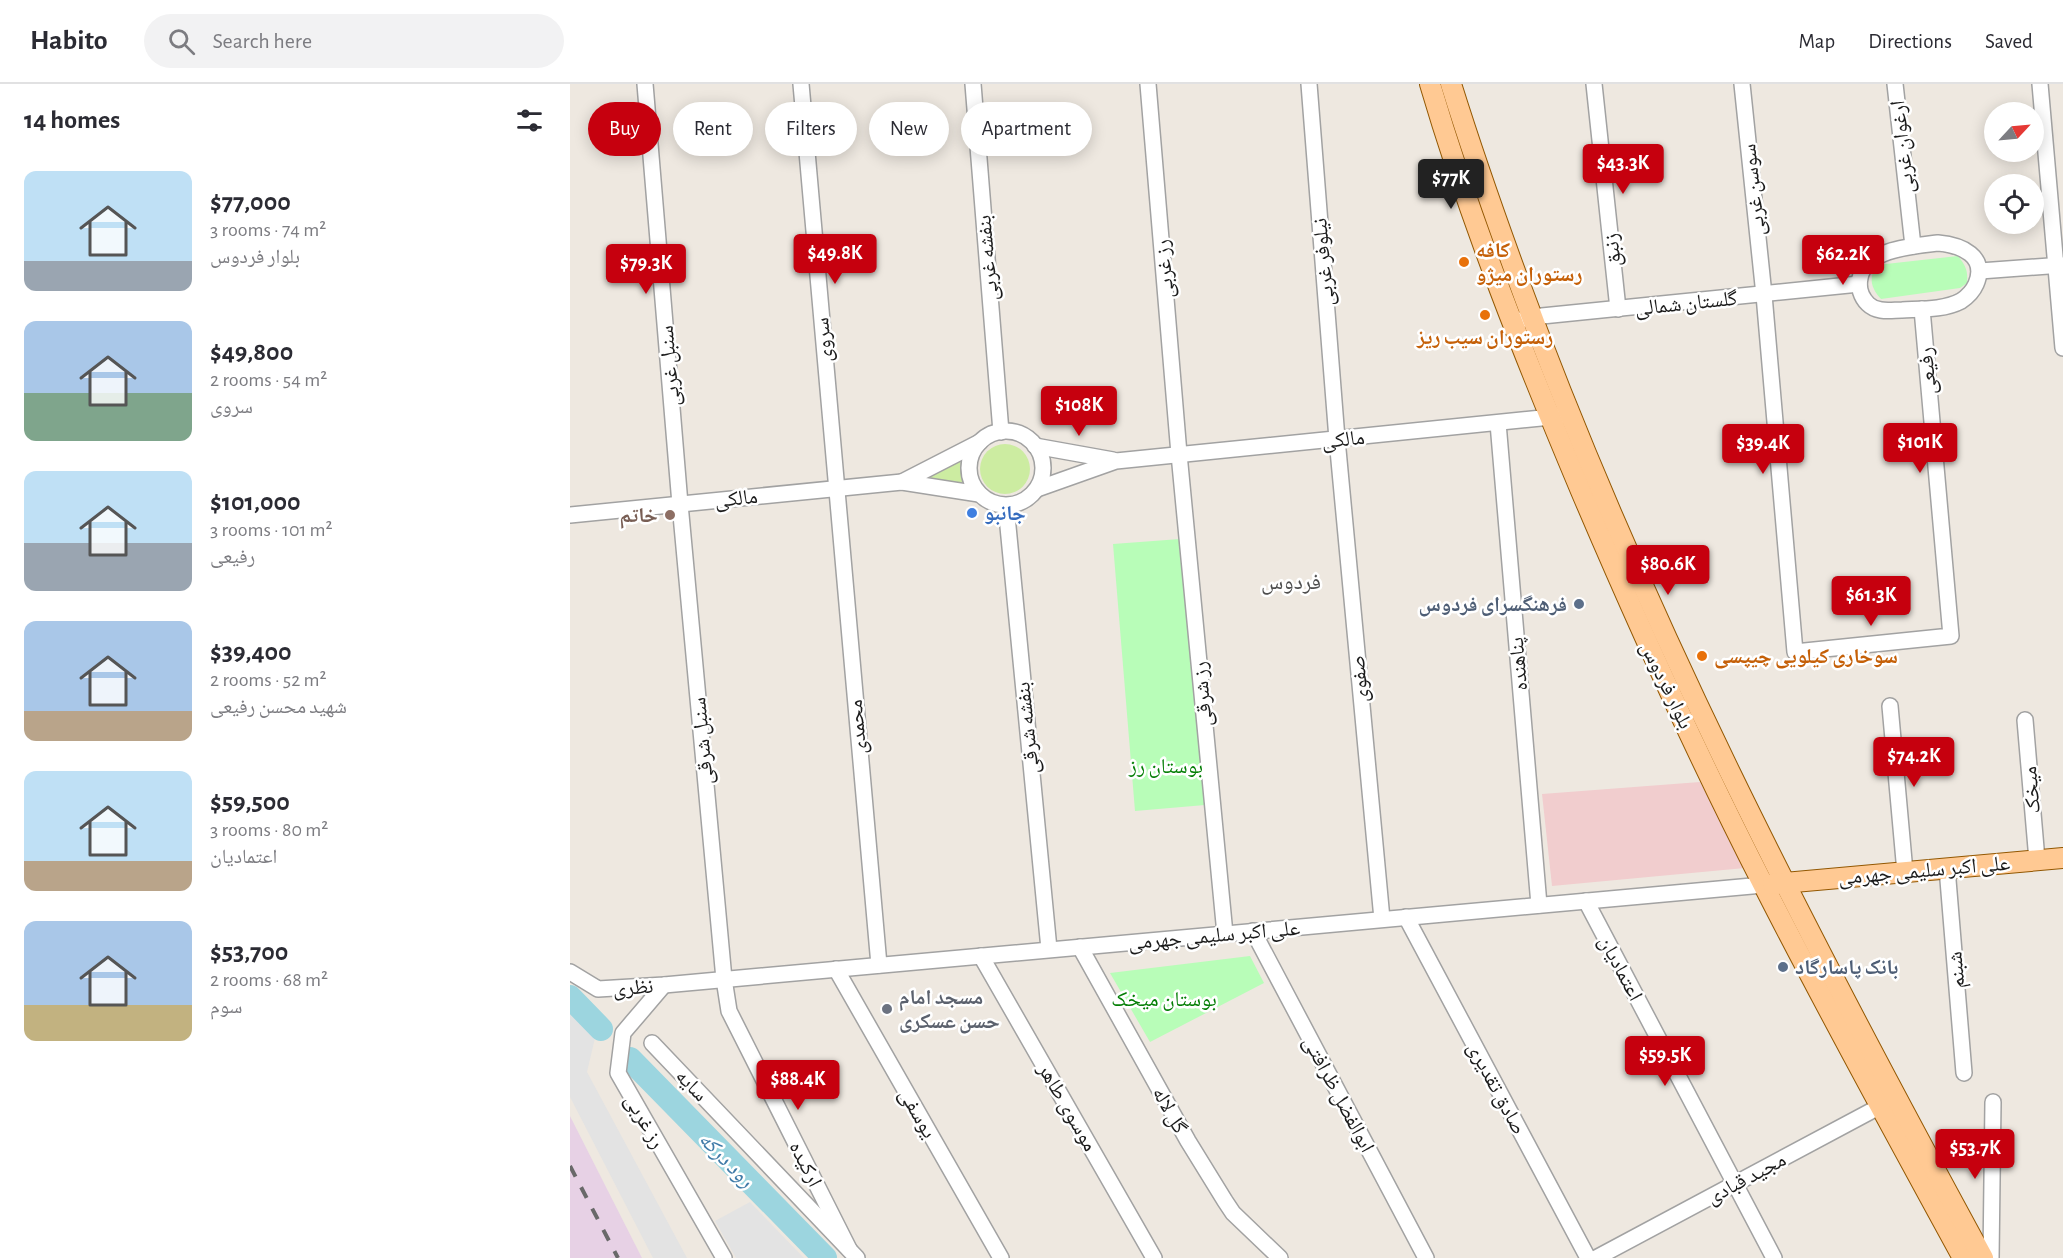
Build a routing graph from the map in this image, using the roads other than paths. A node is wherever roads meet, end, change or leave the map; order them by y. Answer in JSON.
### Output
{"nodes":[{"id":1,"x":645,"y":84,"type":"edge"},
{"id":2,"x":801,"y":84,"type":"edge"},
{"id":3,"x":973,"y":84,"type":"edge"},
{"id":4,"x":1148,"y":84,"type":"edge"},
{"id":5,"x":1309,"y":84,"type":"edge"},
{"id":6,"x":1430,"y":84,"type":"edge"},
{"id":7,"x":1451,"y":84,"type":"edge"},
{"id":8,"x":1594,"y":84,"type":"edge"},
{"id":9,"x":1742,"y":84,"type":"edge"},
{"id":10,"x":1895,"y":84,"type":"edge"},
{"id":11,"x":2040,"y":84,"type":"edge"},
{"id":12,"x":1913,"y":246,"type":"junction"},
{"id":13,"x":2059,"y":265,"type":"edge"},
{"id":14,"x":1980,"y":271,"type":"junction"},
{"id":15,"x":1859,"y":284,"type":"junction"},
{"id":16,"x":1764,"y":295,"type":"junction"},
{"id":17,"x":1618,"y":309,"type":"junction"},
{"id":18,"x":1922,"y":309,"type":"junction"},
{"id":19,"x":1532,"y":317,"type":"junction"},
{"id":20,"x":1513,"y":322,"type":"junction"},
{"id":21,"x":2063,"y":348,"type":"edge"},
{"id":22,"x":1560,"y":416,"type":"junction"},
{"id":23,"x":1498,"y":423,"type":"junction"},
{"id":24,"x":1001,"y":432,"type":"junction"},
{"id":25,"x":1337,"y":439,"type":"junction"},
{"id":26,"x":981,"y":442,"type":"junction"},
{"id":27,"x":1035,"y":446,"type":"junction"},
{"id":28,"x":1179,"y":454,"type":"junction"},
{"id":29,"x":1116,"y":461,"type":"junction"},
{"id":30,"x":902,"y":482,"type":"junction"},
{"id":31,"x":836,"y":488,"type":"junction"},
{"id":32,"x":1037,"y":489,"type":"junction"},
{"id":33,"x":979,"y":494,"type":"junction"},
{"id":34,"x":680,"y":504,"type":"junction"},
{"id":35,"x":1006,"y":506,"type":"junction"},
{"id":36,"x":570,"y":515,"type":"edge"},
{"id":37,"x":1795,"y":651,"type":"joint"},
{"id":38,"x":1890,"y":706,"type":"dead end"},
{"id":39,"x":2025,"y":720,"type":"dead end"},
{"id":40,"x":2063,"y":858,"type":"edge"},
{"id":41,"x":2037,"y":860,"type":"junction"},
{"id":42,"x":1947,"y":868,"type":"junction"},
{"id":43,"x":1905,"y":872,"type":"junction"},
{"id":44,"x":1784,"y":883,"type":"junction"},
{"id":45,"x":1763,"y":885,"type":"junction"},
{"id":46,"x":1586,"y":901,"type":"junction"},
{"id":47,"x":1539,"y":905,"type":"junction"},
{"id":48,"x":1406,"y":917,"type":"junction"},
{"id":49,"x":1382,"y":919,"type":"junction"},
{"id":50,"x":1253,"y":931,"type":"junction"},
{"id":51,"x":1225,"y":934,"type":"junction"},
{"id":52,"x":1080,"y":947,"type":"junction"},
{"id":53,"x":1049,"y":950,"type":"junction"},
{"id":54,"x":981,"y":956,"type":"junction"},
{"id":55,"x":879,"y":965,"type":"junction"},
{"id":56,"x":836,"y":969,"type":"junction"},
{"id":57,"x":570,"y":972,"type":"edge"},
{"id":58,"x":724,"y":979,"type":"junction"},
{"id":59,"x":664,"y":984,"type":"junction"},
{"id":60,"x":652,"y":1043,"type":"dead end"},
{"id":61,"x":1964,"y":1073,"type":"dead end"},
{"id":62,"x":1888,"y":1102,"type":"junction"},
{"id":63,"x":1992,"y":1102,"type":"dead end"},
{"id":64,"x":1735,"y":1184,"type":"junction"},
{"id":65,"x":853,"y":1254,"type":"edge"},
{"id":66,"x":724,"y":1258,"type":"edge"},
{"id":67,"x":1001,"y":1258,"type":"edge"},
{"id":68,"x":1154,"y":1258,"type":"edge"},
{"id":69,"x":1280,"y":1258,"type":"edge"},
{"id":70,"x":1426,"y":1258,"type":"edge"},
{"id":71,"x":1588,"y":1258,"type":"edge"},
{"id":72,"x":1596,"y":1258,"type":"edge"},
{"id":73,"x":1774,"y":1258,"type":"edge"},
{"id":74,"x":1963,"y":1258,"type":"edge"},
{"id":75,"x":1983,"y":1258,"type":"edge"},
{"id":76,"x":1991,"y":1258,"type":"edge"}],
"edges":[{"from":1,"to":34,"type":"street","name":"سنبل غربی"},
{"from":2,"to":31,"type":"street","name":"سروی"},
{"from":3,"to":24,"type":"street","name":"بنفشه غربی"},
{"from":4,"to":28,"type":"street","name":"رز غربی"},
{"from":5,"to":25,"type":"street","name":"نیلوفر غربی"},
{"from":6,"to":20,"type":"main road","name":"بلوار فردوس"},
{"from":7,"to":19,"type":"main road","name":"بلوار فردوس"},
{"from":8,"to":17,"type":"street","name":"زنبق"},
{"from":9,"to":16,"type":"street","name":"سوسن غربی"},
{"from":10,"to":12,"type":"street","name":"ارغوان غربی"},
{"from":11,"to":13,"type":"street"},
{"from":12,"to":14,"type":"street"},
{"from":12,"to":15,"type":"street"},
{"from":13,"to":14,"type":"street"},
{"from":13,"to":21,"type":"street"},
{"from":14,"to":18,"type":"street"},
{"from":15,"to":16,"type":"street","name":"گلستان شمالی"},
{"from":15,"to":18,"type":"street"},
{"from":16,"to":17,"type":"street","name":"گلستان شمالی"},
{"from":16,"to":37,"type":"street","name":"سوسن غربی"},
{"from":17,"to":19,"type":"street","name":"گلستان شمالی"},
{"from":18,"to":37,"type":"street","name":"رفیعی"},
{"from":19,"to":20,"type":"street","name":"گلستان شمالی"},
{"from":19,"to":22,"type":"main road","name":"بلوار فردوس"},
{"from":20,"to":22,"type":"main road","name":"بلوار فردوس"},
{"from":22,"to":23,"type":"street","name":"مالکی"},
{"from":22,"to":44,"type":"main road","name":"بلوار فردوس"},
{"from":22,"to":45,"type":"main road","name":"بلوار فردوس"},
{"from":23,"to":25,"type":"street","name":"مالکی"},
{"from":23,"to":47,"type":"street","name":"پناهنده"},
{"from":24,"to":26,"type":"street"},
{"from":24,"to":27,"type":"street"},
{"from":25,"to":28,"type":"street","name":"مالکی"},
{"from":25,"to":49,"type":"street","name":"صفوی"},
{"from":26,"to":30,"type":"street","name":"مالکی"},
{"from":26,"to":33,"type":"street"},
{"from":27,"to":29,"type":"street","name":"مالکی"},
{"from":27,"to":32,"type":"street"},
{"from":28,"to":29,"type":"street","name":"مالکی"},
{"from":28,"to":51,"type":"street","name":"رز شرقی"},
{"from":29,"to":32,"type":"street","name":"مالکی"},
{"from":30,"to":31,"type":"street","name":"مالکی"},
{"from":30,"to":33,"type":"street","name":"مالکی"},
{"from":31,"to":34,"type":"street","name":"مالکی"},
{"from":31,"to":55,"type":"street","name":"محمدی"},
{"from":32,"to":35,"type":"street"},
{"from":33,"to":35,"type":"street"},
{"from":34,"to":36,"type":"street","name":"مالکی"},
{"from":34,"to":58,"type":"street","name":"سنبل شرقی"},
{"from":35,"to":53,"type":"street","name":"بنفشه شرقی"},
{"from":38,"to":43,"type":"street"},
{"from":39,"to":41,"type":"street","name":"میخک"},
{"from":40,"to":41,"type":"main road","name":"علی اکبر سلیمی جهرمی"},
{"from":41,"to":42,"type":"main road","name":"علی اکبر سلیمی جهرمی"},
{"from":42,"to":43,"type":"main road","name":"علی اکبر سلیمی جهرمی"},
{"from":42,"to":61,"type":"street","name":"شبنم"},
{"from":43,"to":44,"type":"main road","name":"علی اکبر سلیمی جهرمی"},
{"from":44,"to":45,"type":"main road","name":"علی اکبر سلیمی جهرمی"},
{"from":44,"to":62,"type":"main road","name":"بلوار فردوس"},
{"from":45,"to":46,"type":"street","name":"علی اکبر سلیمی جهرمی"},
{"from":45,"to":62,"type":"main road","name":"بلوار فردوس"},
{"from":46,"to":47,"type":"street","name":"علی اکبر سلیمی جهرمی"},
{"from":46,"to":64,"type":"street","name":"اعتمادیان"},
{"from":47,"to":48,"type":"street","name":"علی اکبر سلیمی جهرمی"},
{"from":48,"to":49,"type":"street","name":"علی اکبر سلیمی جهرمی"},
{"from":48,"to":71,"type":"street","name":"صادق تقدیری"},
{"from":49,"to":50,"type":"street","name":"علی اکبر سلیمی جهرمی"},
{"from":50,"to":51,"type":"street","name":"علی اکبر سلیمی جهرمی"},
{"from":50,"to":70,"type":"street","name":"ابوالفضل ظرافتی"},
{"from":51,"to":52,"type":"street","name":"علی اکبر سلیمی جهرمی"},
{"from":52,"to":53,"type":"street","name":"علی اکبر سلیمی جهرمی"},
{"from":52,"to":69,"type":"street","name":"گل لاله"},
{"from":53,"to":54,"type":"street","name":"علی اکبر سلیمی جهرمی"},
{"from":54,"to":55,"type":"street","name":"علی اکبر سلیمی جهرمی"},
{"from":54,"to":68,"type":"street","name":"موسوی طاهر"},
{"from":55,"to":56,"type":"street","name":"علی اکبر سلیمی جهرمی"},
{"from":56,"to":58,"type":"street","name":"علی اکبر سلیمی جهرمی"},
{"from":56,"to":67,"type":"street","name":"یوسفی"},
{"from":57,"to":59,"type":"street","name":"نظری"},
{"from":58,"to":59,"type":"street","name":"علی اکبر سلیمی جهرمی"},
{"from":58,"to":65,"type":"street","name":"ارکیده"},
{"from":59,"to":66,"type":"street","name":"رز غربی"},
{"from":60,"to":65,"type":"street","name":"سایه"},
{"from":62,"to":64,"type":"street","name":"مجید قبادی"},
{"from":62,"to":74,"type":"main road","name":"بلوار فردوس"},
{"from":62,"to":75,"type":"main road","name":"بلوار فردوس"},
{"from":63,"to":76,"type":"street"},
{"from":64,"to":72,"type":"street","name":"مجید قبادی"},
{"from":64,"to":73,"type":"street","name":"اعتمادیان"}]}
